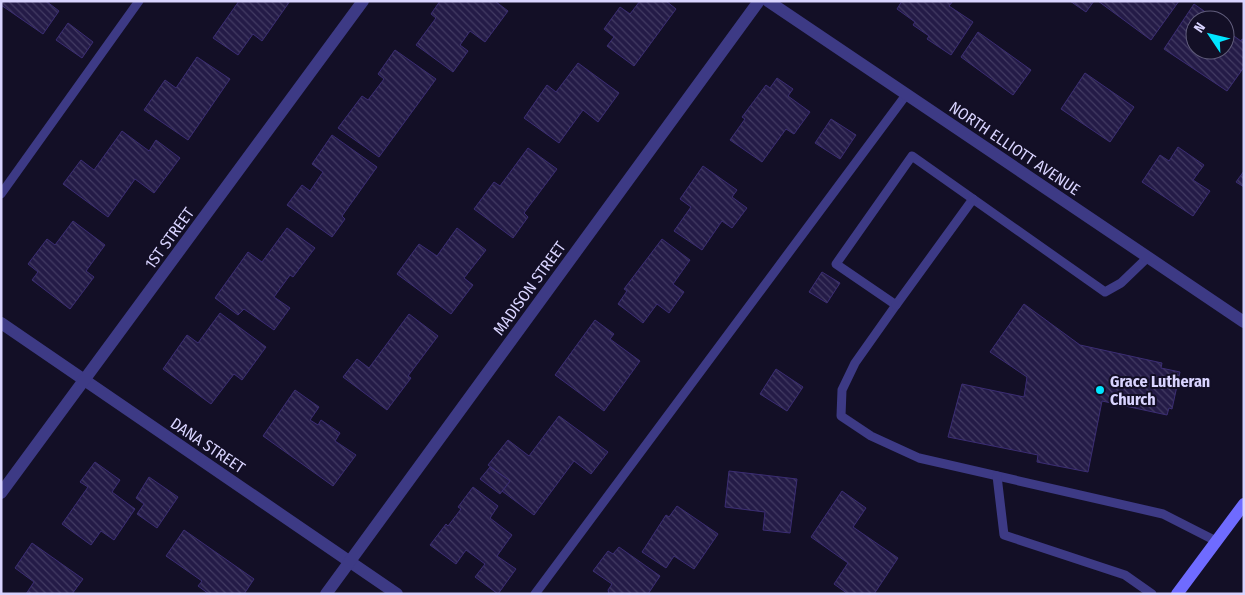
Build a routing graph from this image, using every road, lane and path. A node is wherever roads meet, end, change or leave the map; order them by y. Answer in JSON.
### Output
{"nodes":[{"id":1,"x":139,"y":1,"type":"edge"},
{"id":2,"x":363,"y":1,"type":"edge"},
{"id":3,"x":759,"y":1,"type":"edge"},
{"id":4,"x":768,"y":1,"type":"edge"},
{"id":5,"x":906,"y":95,"type":"junction"},
{"id":6,"x":1,"y":194,"type":"edge"},
{"id":7,"x":973,"y":199,"type":"junction"},
{"id":8,"x":1148,"y":257,"type":"junction"},
{"id":9,"x":896,"y":305,"type":"junction"},
{"id":10,"x":1244,"y":322,"type":"edge"},
{"id":11,"x":1,"y":323,"type":"edge"},
{"id":12,"x":84,"y":380,"type":"junction"},
{"id":13,"x":996,"y":476,"type":"junction"},
{"id":14,"x":1,"y":493,"type":"edge"},
{"id":15,"x":1244,"y":504,"type":"edge"},
{"id":16,"x":1216,"y":541,"type":"junction"},
{"id":17,"x":349,"y":562,"type":"junction"},
{"id":18,"x":326,"y":594,"type":"edge"},
{"id":19,"x":397,"y":594,"type":"edge"},
{"id":20,"x":536,"y":594,"type":"edge"},
{"id":21,"x":1152,"y":594,"type":"edge"},
{"id":22,"x":1177,"y":594,"type":"edge"}],
"edges":[{"from":1,"to":6,"type":"lane"},
{"from":2,"to":12,"type":"street","name":"1ST STREET"},
{"from":3,"to":17,"type":"street","name":"MADISON STREET"},
{"from":4,"to":5,"type":"street","name":"NORTH ELLIOTT AVENUE"},
{"from":5,"to":8,"type":"street","name":"NORTH ELLIOTT AVENUE"},
{"from":5,"to":20,"type":"lane"},
{"from":7,"to":8,"type":"lane"},
{"from":7,"to":9,"type":"lane"},
{"from":7,"to":9,"type":"lane"},
{"from":8,"to":10,"type":"street","name":"NORTH ELLIOTT AVENUE"},
{"from":9,"to":13,"type":"lane"},
{"from":11,"to":12,"type":"street","name":"DANA STREET"},
{"from":12,"to":14,"type":"street","name":"1ST STREET"},
{"from":12,"to":17,"type":"street","name":"DANA STREET"},
{"from":13,"to":16,"type":"lane"},
{"from":13,"to":21,"type":"lane"},
{"from":15,"to":16,"type":"street"},
{"from":16,"to":22,"type":"street"},
{"from":17,"to":18,"type":"street","name":"MADISON STREET"},
{"from":17,"to":19,"type":"street","name":"DANA STREET"}]}
